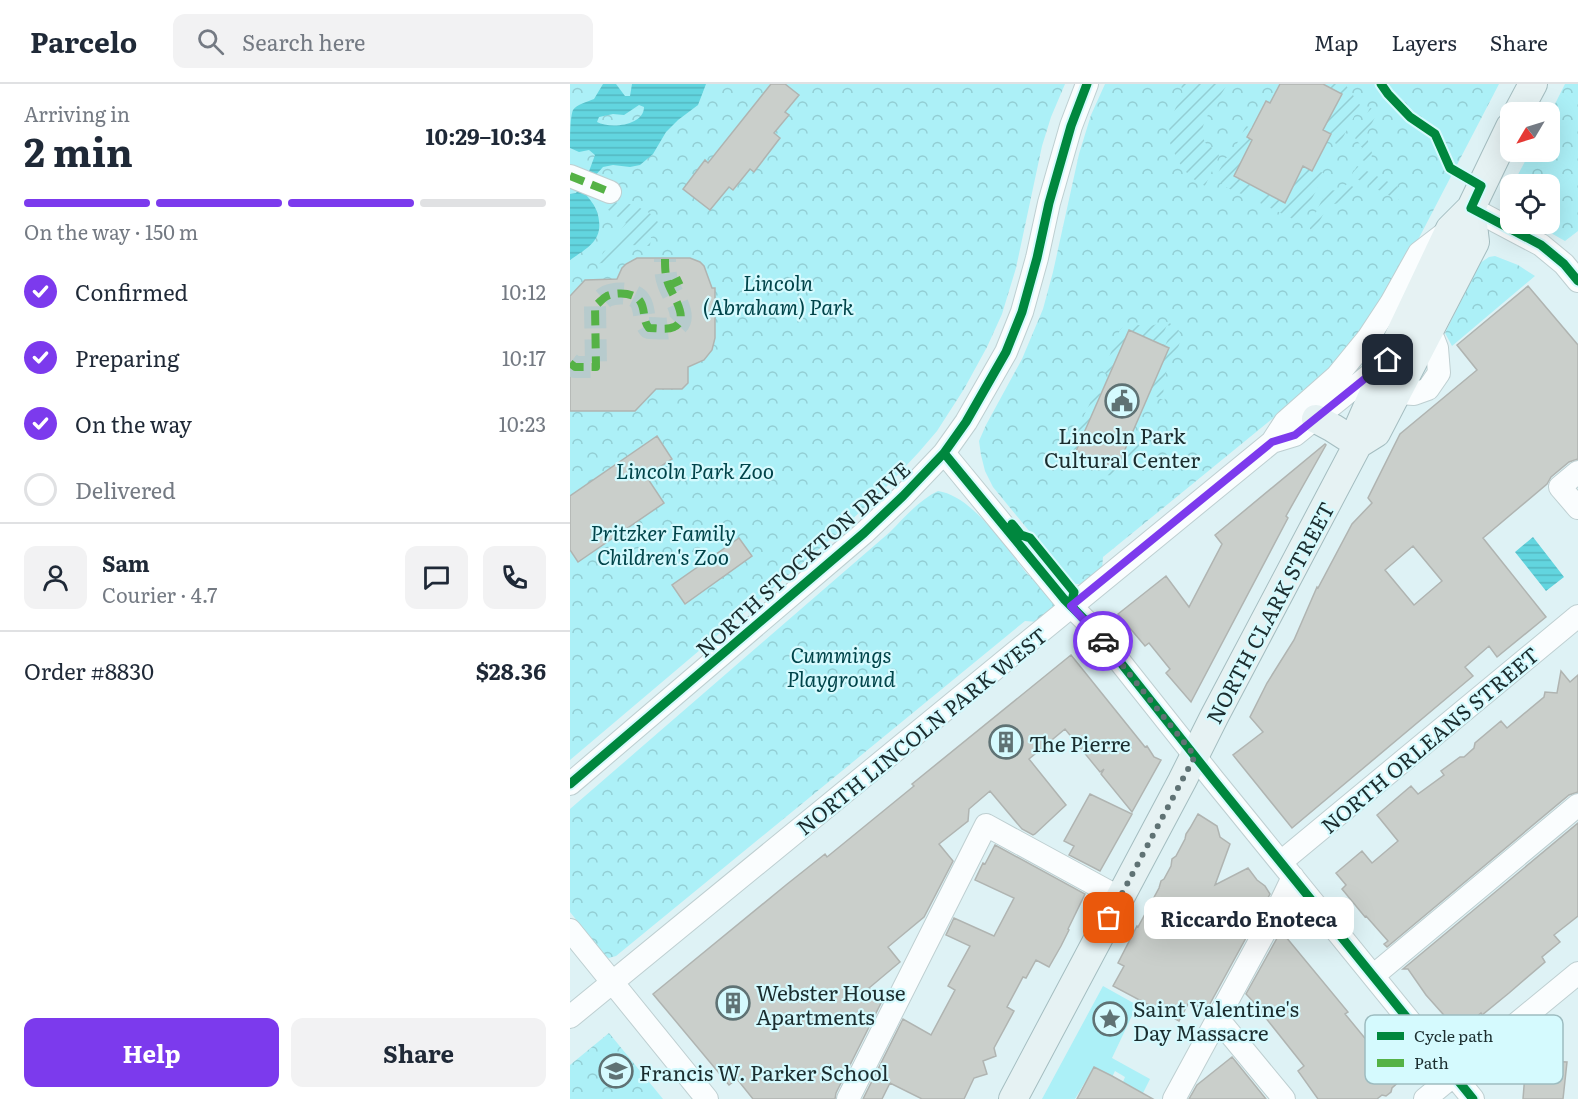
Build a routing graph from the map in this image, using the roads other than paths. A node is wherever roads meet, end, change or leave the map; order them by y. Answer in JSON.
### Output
{"nodes":[{"id":1,"x":1087,"y":84,"type":"edge"},
{"id":2,"x":1533,"y":84,"type":"edge"},
{"id":3,"x":1523,"y":102,"type":"edge"},
{"id":4,"x":1500,"y":147,"type":"edge"},
{"id":5,"x":570,"y":176,"type":"edge"},
{"id":6,"x":610,"y":192,"type":"dead end"},
{"id":7,"x":1470,"y":208,"type":"junction"},
{"id":8,"x":1450,"y":229,"type":"junction"},
{"id":9,"x":1578,"y":281,"type":"edge"},
{"id":10,"x":1430,"y":330,"type":"junction"},
{"id":11,"x":1388,"y":360,"type":"junction"},
{"id":12,"x":1316,"y":419,"type":"junction"},
{"id":13,"x":1272,"y":442,"type":"junction"},
{"id":14,"x":1358,"y":444,"type":"junction"},
{"id":15,"x":944,"y":453,"type":"junction"},
{"id":16,"x":1578,"y":472,"type":"edge"},
{"id":17,"x":1578,"y":508,"type":"edge"},
{"id":18,"x":1071,"y":606,"type":"junction"},
{"id":19,"x":1578,"y":616,"type":"edge"},
{"id":20,"x":1195,"y":756,"type":"junction"},
{"id":21,"x":570,"y":784,"type":"edge"},
{"id":22,"x":1578,"y":805,"type":"edge"},
{"id":23,"x":1287,"y":870,"type":"junction"},
{"id":24,"x":1120,"y":898,"type":"junction"},
{"id":25,"x":570,"y":930,"type":"edge"},
{"id":26,"x":1578,"y":973,"type":"edge"},
{"id":27,"x":1373,"y":976,"type":"junction"},
{"id":28,"x":613,"y":982,"type":"junction"},
{"id":29,"x":1405,"y":1015,"type":"edge"},
{"id":30,"x":1527,"y":1015,"type":"edge"},
{"id":31,"x":570,"y":1017,"type":"edge"},
{"id":32,"x":1218,"y":1019,"type":"junction"},
{"id":33,"x":1443,"y":1084,"type":"edge"},
{"id":34,"x":1461,"y":1084,"type":"edge"},
{"id":35,"x":707,"y":1099,"type":"edge"},
{"id":36,"x":848,"y":1099,"type":"edge"},
{"id":37,"x":1013,"y":1099,"type":"edge"},
{"id":38,"x":1174,"y":1099,"type":"edge"},
{"id":39,"x":1284,"y":1099,"type":"edge"},
{"id":40,"x":1425,"y":1099,"type":"edge"},
{"id":41,"x":1473,"y":1099,"type":"edge"}],
"edges":[{"from":1,"to":15,"type":"street","name":"NORTH STOCKTON DRIVE"},
{"from":2,"to":3,"type":"main road"},
{"from":4,"to":7,"type":"main road","name":"NORTH CLARK STREET"},
{"from":5,"to":6,"type":"street"},
{"from":7,"to":8,"type":"main road","name":"NORTH CLARK STREET"},
{"from":7,"to":9,"type":"street"},
{"from":7,"to":10,"type":"main road","name":"NORTH CLARK STREET"},
{"from":8,"to":11,"type":"main road","name":"NORTH CLARK STREET"},
{"from":8,"to":13,"type":"street","name":"NORTH LINCOLN PARK WEST"},
{"from":10,"to":11,"type":"street","name":"NORTH LINCOLN PARK WEST"},
{"from":10,"to":14,"type":"main road","name":"NORTH CLARK STREET"},
{"from":11,"to":12,"type":"street","name":"NORTH LINCOLN PARK WEST"},
{"from":11,"to":14,"type":"main road","name":"NORTH CLARK STREET"},
{"from":12,"to":13,"type":"street","name":"NORTH LINCOLN PARK WEST"},
{"from":12,"to":14,"type":"main road"},
{"from":13,"to":18,"type":"street","name":"NORTH LINCOLN PARK WEST"},
{"from":14,"to":20,"type":"main road","name":"NORTH CLARK STREET"},
{"from":15,"to":18,"type":"street"},
{"from":15,"to":21,"type":"street","name":"NORTH STOCKTON DRIVE"},
{"from":16,"to":17,"type":"street"},
{"from":18,"to":20,"type":"street"},
{"from":18,"to":28,"type":"street","name":"NORTH LINCOLN PARK WEST"},
{"from":19,"to":23,"type":"street","name":"NORTH ORLEANS STREET"},
{"from":20,"to":23,"type":"street"},
{"from":20,"to":24,"type":"main road","name":"NORTH CLARK STREET"},
{"from":22,"to":27,"type":"street"},
{"from":23,"to":27,"type":"street"},
{"from":23,"to":32,"type":"street"},
{"from":24,"to":36,"type":"street"},
{"from":24,"to":37,"type":"main road","name":"NORTH CLARK STREET"},
{"from":25,"to":28,"type":"street"},
{"from":26,"to":30,"type":"street"},
{"from":27,"to":29,"type":"street"},
{"from":28,"to":31,"type":"street","name":"NORTH LINCOLN PARK WEST"},
{"from":28,"to":35,"type":"street"},
{"from":32,"to":38,"type":"street"},
{"from":32,"to":39,"type":"street"},
{"from":33,"to":40,"type":"street"},
{"from":34,"to":41,"type":"street"}]}
